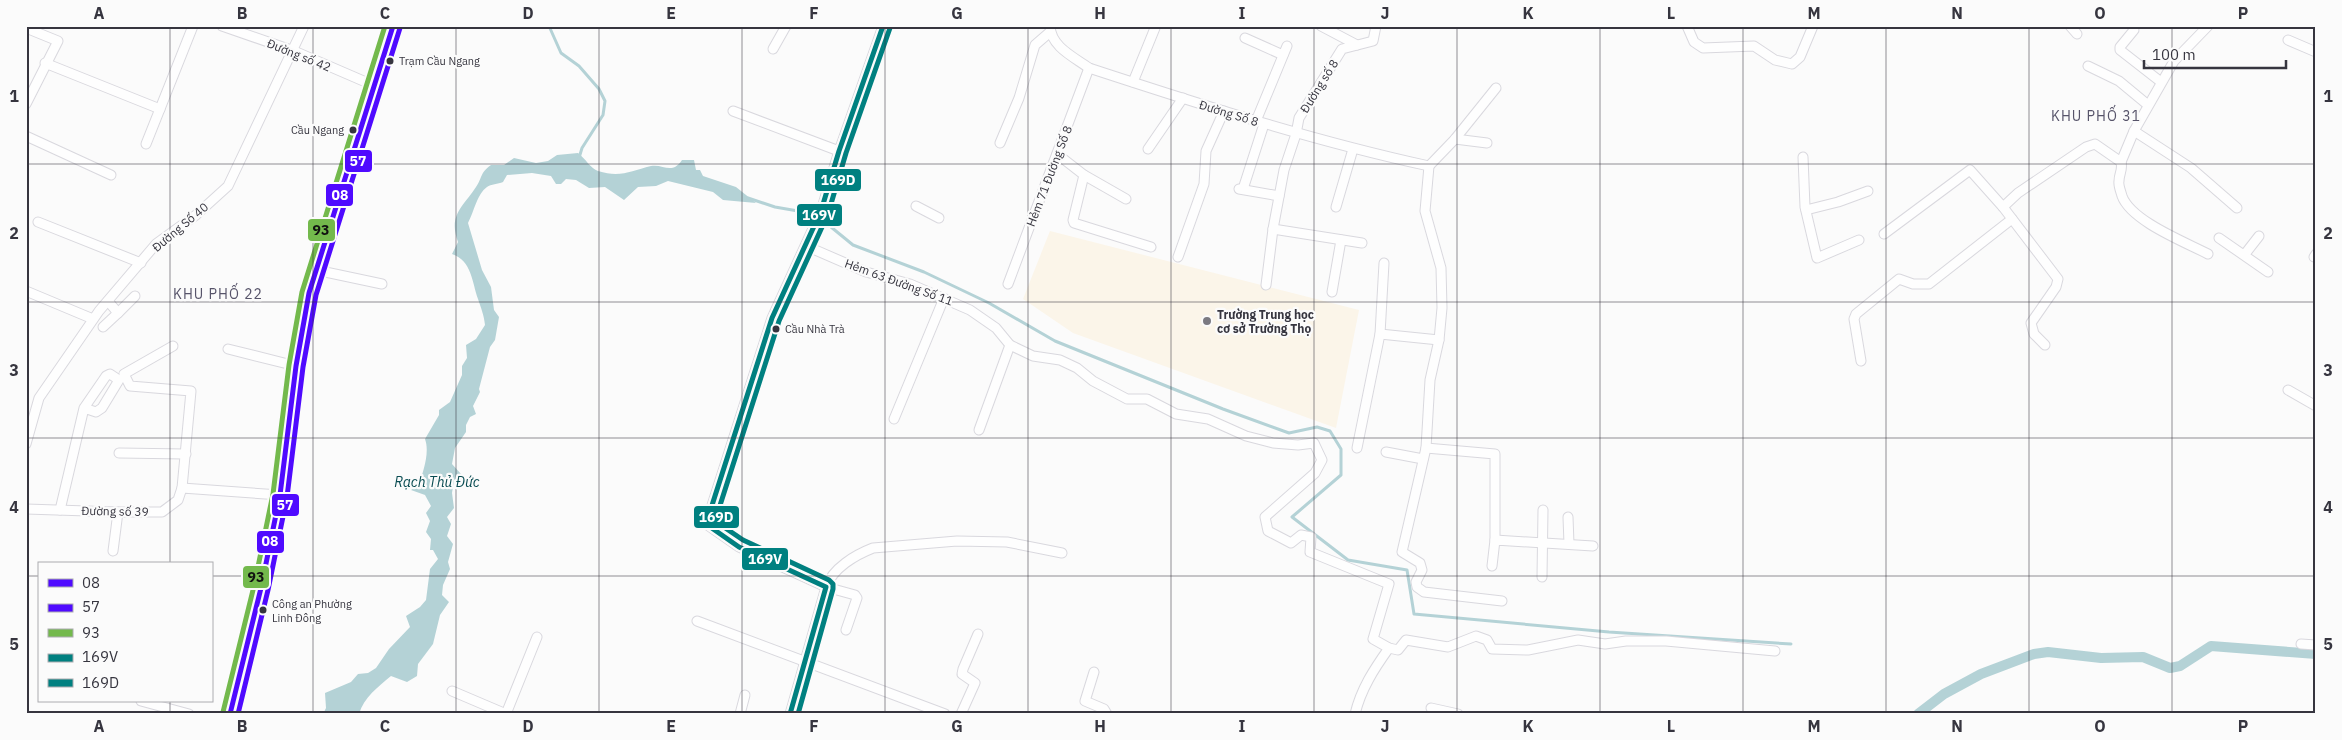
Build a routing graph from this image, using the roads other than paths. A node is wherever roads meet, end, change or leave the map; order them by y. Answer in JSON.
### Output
{"nodes":[{"id":1,"x":193,"y":26,"type":"edge"},
{"id":2,"x":222,"y":26,"type":"edge"},
{"id":3,"x":304,"y":26,"type":"edge"},
{"id":4,"x":393,"y":26,"type":"edge"},
{"id":5,"x":786,"y":26,"type":"edge"},
{"id":6,"x":884,"y":26,"type":"edge"},
{"id":7,"x":1321,"y":26,"type":"edge"},
{"id":8,"x":1376,"y":26,"type":"edge"},
{"id":9,"x":1687,"y":26,"type":"edge"},
{"id":10,"x":2070,"y":26,"type":"edge"},
{"id":11,"x":2208,"y":26,"type":"edge"},
{"id":12,"x":26,"y":28,"type":"edge"},
{"id":13,"x":1155,"y":28,"type":"dead end"},
{"id":14,"x":1050,"y":29,"type":"edge"},
{"id":15,"x":1812,"y":30,"type":"edge"},
{"id":16,"x":2134,"y":30,"type":"dead end"},
{"id":17,"x":2077,"y":34,"type":"dead end"},
{"id":18,"x":1245,"y":38,"type":"dead end"},
{"id":19,"x":2288,"y":40,"type":"dead end"},
{"id":20,"x":1287,"y":46,"type":"dead end"},
{"id":21,"x":1356,"y":46,"type":"junction"},
{"id":22,"x":773,"y":49,"type":"dead end"},
{"id":23,"x":294,"y":51,"type":"junction"},
{"id":24,"x":2316,"y":52,"type":"edge"},
{"id":25,"x":1283,"y":55,"type":"junction"},
{"id":26,"x":45,"y":63,"type":"junction"},
{"id":27,"x":2088,"y":66,"type":"dead end"},
{"id":28,"x":1090,"y":68,"type":"junction"},
{"id":29,"x":1133,"y":82,"type":"junction"},
{"id":30,"x":2161,"y":82,"type":"junction"},
{"id":31,"x":375,"y":86,"type":"junction"},
{"id":32,"x":1496,"y":88,"type":"dead end"},
{"id":33,"x":1183,"y":98,"type":"junction"},
{"id":34,"x":26,"y":104,"type":"edge"},
{"id":35,"x":2148,"y":104,"type":"junction"},
{"id":36,"x":160,"y":109,"type":"junction"},
{"id":37,"x":733,"y":111,"type":"dead end"},
{"id":38,"x":1224,"y":111,"type":"junction"},
{"id":39,"x":1260,"y":122,"type":"junction"},
{"id":40,"x":2134,"y":131,"type":"junction"},
{"id":41,"x":1296,"y":134,"type":"junction"},
{"id":42,"x":26,"y":136,"type":"edge"},
{"id":43,"x":1455,"y":139,"type":"junction"},
{"id":44,"x":1000,"y":143,"type":"dead end"},
{"id":45,"x":1487,"y":143,"type":"dead end"},
{"id":46,"x":146,"y":144,"type":"dead end"},
{"id":47,"x":1148,"y":149,"type":"dead end"},
{"id":48,"x":1353,"y":149,"type":"junction"},
{"id":49,"x":840,"y":151,"type":"junction"},
{"id":50,"x":1057,"y":154,"type":"junction"},
{"id":51,"x":1803,"y":157,"type":"dead end"},
{"id":52,"x":2120,"y":162,"type":"junction"},
{"id":53,"x":1429,"y":166,"type":"junction"},
{"id":54,"x":111,"y":175,"type":"dead end"},
{"id":55,"x":1084,"y":175,"type":"junction"},
{"id":56,"x":1868,"y":191,"type":"dead end"},
{"id":57,"x":1279,"y":196,"type":"junction"},
{"id":58,"x":1126,"y":199,"type":"dead end"},
{"id":59,"x":916,"y":206,"type":"dead end"},
{"id":60,"x":1336,"y":207,"type":"dead end"},
{"id":61,"x":2003,"y":208,"type":"junction"},
{"id":62,"x":2237,"y":208,"type":"dead end"},
{"id":63,"x":1806,"y":210,"type":"junction"},
{"id":64,"x":939,"y":218,"type":"dead end"},
{"id":65,"x":2012,"y":219,"type":"junction"},
{"id":66,"x":38,"y":222,"type":"dead end"},
{"id":67,"x":1273,"y":228,"type":"junction"},
{"id":68,"x":1884,"y":234,"type":"dead end"},
{"id":69,"x":2259,"y":236,"type":"dead end"},
{"id":70,"x":2218,"y":238,"type":"dead end"},
{"id":71,"x":1341,"y":240,"type":"junction"},
{"id":72,"x":1859,"y":240,"type":"dead end"},
{"id":73,"x":1362,"y":243,"type":"dead end"},
{"id":74,"x":806,"y":245,"type":"junction"},
{"id":75,"x":1151,"y":247,"type":"dead end"},
{"id":76,"x":2208,"y":254,"type":"dead end"},
{"id":77,"x":2245,"y":254,"type":"junction"},
{"id":78,"x":1178,"y":257,"type":"dead end"},
{"id":79,"x":141,"y":263,"type":"junction"},
{"id":80,"x":1384,"y":264,"type":"dead end"},
{"id":81,"x":316,"y":270,"type":"junction"},
{"id":82,"x":2268,"y":272,"type":"dead end"},
{"id":83,"x":382,"y":284,"type":"dead end"},
{"id":84,"x":1008,"y":284,"type":"dead end"},
{"id":85,"x":1266,"y":285,"type":"dead end"},
{"id":86,"x":26,"y":292,"type":"edge"},
{"id":87,"x":1332,"y":292,"type":"dead end"},
{"id":88,"x":135,"y":296,"type":"dead end"},
{"id":89,"x":944,"y":298,"type":"junction"},
{"id":90,"x":108,"y":301,"type":"junction"},
{"id":91,"x":118,"y":313,"type":"junction"},
{"id":92,"x":93,"y":319,"type":"junction"},
{"id":93,"x":103,"y":327,"type":"dead end"},
{"id":94,"x":1380,"y":334,"type":"junction"},
{"id":95,"x":1439,"y":340,"type":"junction"},
{"id":96,"x":1010,"y":344,"type":"junction"},
{"id":97,"x":2045,"y":345,"type":"dead end"},
{"id":98,"x":174,"y":346,"type":"dead end"},
{"id":99,"x":228,"y":349,"type":"dead end"},
{"id":100,"x":1861,"y":361,"type":"dead end"},
{"id":101,"x":296,"y":366,"type":"junction"},
{"id":102,"x":2288,"y":390,"type":"dead end"},
{"id":103,"x":2316,"y":406,"type":"edge"},
{"id":104,"x":84,"y":408,"type":"dead end"},
{"id":105,"x":894,"y":419,"type":"dead end"},
{"id":106,"x":979,"y":430,"type":"dead end"},
{"id":107,"x":26,"y":444,"type":"edge"},
{"id":108,"x":1357,"y":448,"type":"dead end"},
{"id":109,"x":1426,"y":448,"type":"junction"},
{"id":110,"x":1386,"y":452,"type":"dead end"},
{"id":111,"x":118,"y":453,"type":"dead end"},
{"id":112,"x":186,"y":454,"type":"junction"},
{"id":113,"x":1423,"y":459,"type":"junction"},
{"id":114,"x":182,"y":488,"type":"junction"},
{"id":115,"x":280,"y":495,"type":"junction"},
{"id":116,"x":26,"y":509,"type":"edge"},
{"id":117,"x":60,"y":510,"type":"junction"},
{"id":118,"x":1543,"y":510,"type":"dead end"},
{"id":119,"x":118,"y":512,"type":"junction"},
{"id":120,"x":1568,"y":517,"type":"dead end"},
{"id":121,"x":1495,"y":540,"type":"junction"},
{"id":122,"x":1541,"y":543,"type":"junction"},
{"id":123,"x":1569,"y":544,"type":"junction"},
{"id":124,"x":1593,"y":546,"type":"dead end"},
{"id":125,"x":113,"y":550,"type":"dead end"},
{"id":126,"x":1062,"y":553,"type":"dead end"},
{"id":127,"x":1492,"y":566,"type":"dead end"},
{"id":128,"x":1542,"y":577,"type":"dead end"},
{"id":129,"x":826,"y":587,"type":"junction"},
{"id":130,"x":1502,"y":601,"type":"dead end"},
{"id":131,"x":697,"y":621,"type":"dead end"},
{"id":132,"x":846,"y":630,"type":"dead end"},
{"id":133,"x":978,"y":634,"type":"dead end"},
{"id":134,"x":537,"y":637,"type":"dead end"},
{"id":135,"x":2300,"y":644,"type":"dead end"},
{"id":136,"x":2316,"y":645,"type":"edge"},
{"id":137,"x":1389,"y":648,"type":"junction"},
{"id":138,"x":1775,"y":651,"type":"dead end"},
{"id":139,"x":806,"y":660,"type":"junction"},
{"id":140,"x":1094,"y":672,"type":"dead end"},
{"id":141,"x":452,"y":691,"type":"dead end"},
{"id":142,"x":745,"y":695,"type":"dead end"},
{"id":143,"x":143,"y":702,"type":"edge"},
{"id":144,"x":1431,"y":708,"type":"dead end"},
{"id":145,"x":157,"y":710,"type":"edge"},
{"id":146,"x":188,"y":714,"type":"edge"},
{"id":147,"x":230,"y":714,"type":"edge"},
{"id":148,"x":506,"y":714,"type":"edge"},
{"id":149,"x":740,"y":714,"type":"edge"},
{"id":150,"x":790,"y":714,"type":"edge"},
{"id":151,"x":945,"y":714,"type":"edge"},
{"id":152,"x":961,"y":714,"type":"edge"},
{"id":153,"x":1107,"y":714,"type":"edge"},
{"id":154,"x":1355,"y":714,"type":"edge"},
{"id":155,"x":1458,"y":714,"type":"edge"}],
"edges":[{"from":1,"to":36,"type":"street"},
{"from":2,"to":23,"type":"street","name":"Đường số 42"},
{"from":3,"to":23,"type":"street","name":"Đường Số 40"},
{"from":4,"to":31,"type":"main road"},
{"from":5,"to":22,"type":"street"},
{"from":6,"to":49,"type":"street"},
{"from":7,"to":21,"type":"street"},
{"from":8,"to":21,"type":"street","name":"Đường số 8"},
{"from":9,"to":15,"type":"street"},
{"from":10,"to":17,"type":"street"},
{"from":11,"to":30,"type":"street"},
{"from":12,"to":26,"type":"street"},
{"from":13,"to":29,"type":"street"},
{"from":14,"to":28,"type":"street","name":"Đường Số 8"},
{"from":14,"to":44,"type":"street"},
{"from":16,"to":30,"type":"street"},
{"from":18,"to":25,"type":"street"},
{"from":19,"to":24,"type":"street"},
{"from":20,"to":25,"type":"street"},
{"from":21,"to":41,"type":"street","name":"Đường số 8"},
{"from":23,"to":31,"type":"street","name":"Đường số 42"},
{"from":23,"to":79,"type":"street","name":"Đường Số 40"},
{"from":25,"to":39,"type":"street"},
{"from":26,"to":34,"type":"street"},
{"from":26,"to":36,"type":"street"},
{"from":27,"to":35,"type":"street"},
{"from":28,"to":29,"type":"street","name":"Đường Số 8"},
{"from":28,"to":50,"type":"street","name":"Hẻm 71 Đường Số 8"},
{"from":29,"to":33,"type":"street","name":"Đường Số 8"},
{"from":30,"to":35,"type":"street"},
{"from":31,"to":81,"type":"main road"},
{"from":32,"to":43,"type":"street"},
{"from":33,"to":38,"type":"street","name":"Đường Số 8"},
{"from":33,"to":47,"type":"street"},
{"from":35,"to":40,"type":"street"},
{"from":36,"to":46,"type":"street"},
{"from":37,"to":49,"type":"street"},
{"from":38,"to":39,"type":"street","name":"Đường Số 8"},
{"from":38,"to":78,"type":"street"},
{"from":39,"to":41,"type":"street","name":"Đường Số 8"},
{"from":39,"to":57,"type":"street"},
{"from":40,"to":52,"type":"street"},
{"from":40,"to":62,"type":"street"},
{"from":41,"to":48,"type":"street","name":"Đường Số 8"},
{"from":41,"to":57,"type":"street","name":"Đường số 8"},
{"from":42,"to":54,"type":"street"},
{"from":43,"to":45,"type":"street"},
{"from":43,"to":53,"type":"street"},
{"from":48,"to":53,"type":"street","name":"Đường Số 8"},
{"from":48,"to":60,"type":"street"},
{"from":49,"to":74,"type":"street"},
{"from":50,"to":55,"type":"street"},
{"from":50,"to":84,"type":"street","name":"Hẻm 71 Đường Số 8"},
{"from":51,"to":63,"type":"street"},
{"from":52,"to":61,"type":"street"},
{"from":52,"to":76,"type":"street"},
{"from":53,"to":95,"type":"street"},
{"from":55,"to":58,"type":"street"},
{"from":55,"to":75,"type":"street"},
{"from":56,"to":63,"type":"street"},
{"from":57,"to":67,"type":"street","name":"Đường số 8"},
{"from":59,"to":64,"type":"street"},
{"from":61,"to":65,"type":"street"},
{"from":61,"to":68,"type":"street"},
{"from":63,"to":72,"type":"street"},
{"from":65,"to":97,"type":"street"},
{"from":65,"to":100,"type":"street"},
{"from":66,"to":79,"type":"street"},
{"from":67,"to":71,"type":"street"},
{"from":67,"to":85,"type":"street","name":"Đường số 8"},
{"from":69,"to":77,"type":"street"},
{"from":70,"to":77,"type":"street"},
{"from":71,"to":73,"type":"street"},
{"from":71,"to":87,"type":"street"},
{"from":74,"to":89,"type":"street","name":"Hẻm 63 Đường Số 11"},
{"from":74,"to":129,"type":"street"},
{"from":77,"to":82,"type":"street"},
{"from":79,"to":90,"type":"street","name":"Đường Số 40"},
{"from":80,"to":94,"type":"street"},
{"from":81,"to":83,"type":"street"},
{"from":81,"to":101,"type":"main road"},
{"from":86,"to":92,"type":"street"},
{"from":88,"to":91,"type":"street"},
{"from":89,"to":96,"type":"street","name":"Hẻm 63 Đường Số 11"},
{"from":89,"to":105,"type":"street"},
{"from":90,"to":91,"type":"street"},
{"from":90,"to":92,"type":"street","name":"Đường Số 40"},
{"from":91,"to":93,"type":"street"},
{"from":92,"to":107,"type":"street","name":"Đường Số 40"},
{"from":94,"to":95,"type":"street"},
{"from":94,"to":108,"type":"street"},
{"from":95,"to":109,"type":"street"},
{"from":96,"to":106,"type":"street"},
{"from":96,"to":137,"type":"street","name":"Hẻm 63 Đường Số 11"},
{"from":98,"to":112,"type":"street"},
{"from":99,"to":101,"type":"street"},
{"from":101,"to":115,"type":"main road"},
{"from":102,"to":103,"type":"street"},
{"from":104,"to":117,"type":"street"},
{"from":109,"to":113,"type":"street"},
{"from":109,"to":121,"type":"street"},
{"from":110,"to":113,"type":"street"},
{"from":111,"to":112,"type":"street"},
{"from":112,"to":114,"type":"street"},
{"from":113,"to":130,"type":"street"},
{"from":114,"to":115,"type":"street"},
{"from":114,"to":119,"type":"street","name":"Đường số 39"},
{"from":115,"to":147,"type":"main road"},
{"from":116,"to":117,"type":"street","name":"Đường số 39"},
{"from":117,"to":119,"type":"street","name":"Đường số 39"},
{"from":118,"to":122,"type":"street"},
{"from":119,"to":125,"type":"street"},
{"from":120,"to":123,"type":"street"},
{"from":121,"to":122,"type":"street"},
{"from":121,"to":127,"type":"street"},
{"from":122,"to":123,"type":"street"},
{"from":122,"to":128,"type":"street"},
{"from":123,"to":124,"type":"street"},
{"from":126,"to":129,"type":"street"},
{"from":129,"to":132,"type":"street"},
{"from":129,"to":139,"type":"street"},
{"from":131,"to":139,"type":"street"},
{"from":133,"to":152,"type":"street"},
{"from":134,"to":148,"type":"street"},
{"from":135,"to":136,"type":"street"},
{"from":137,"to":138,"type":"street"},
{"from":137,"to":154,"type":"street"},
{"from":139,"to":150,"type":"street"},
{"from":139,"to":151,"type":"street"},
{"from":140,"to":153,"type":"street"},
{"from":141,"to":148,"type":"street"},
{"from":142,"to":149,"type":"street"},
{"from":143,"to":145,"type":"street"},
{"from":144,"to":155,"type":"street"},
{"from":145,"to":146,"type":"street"}]}
